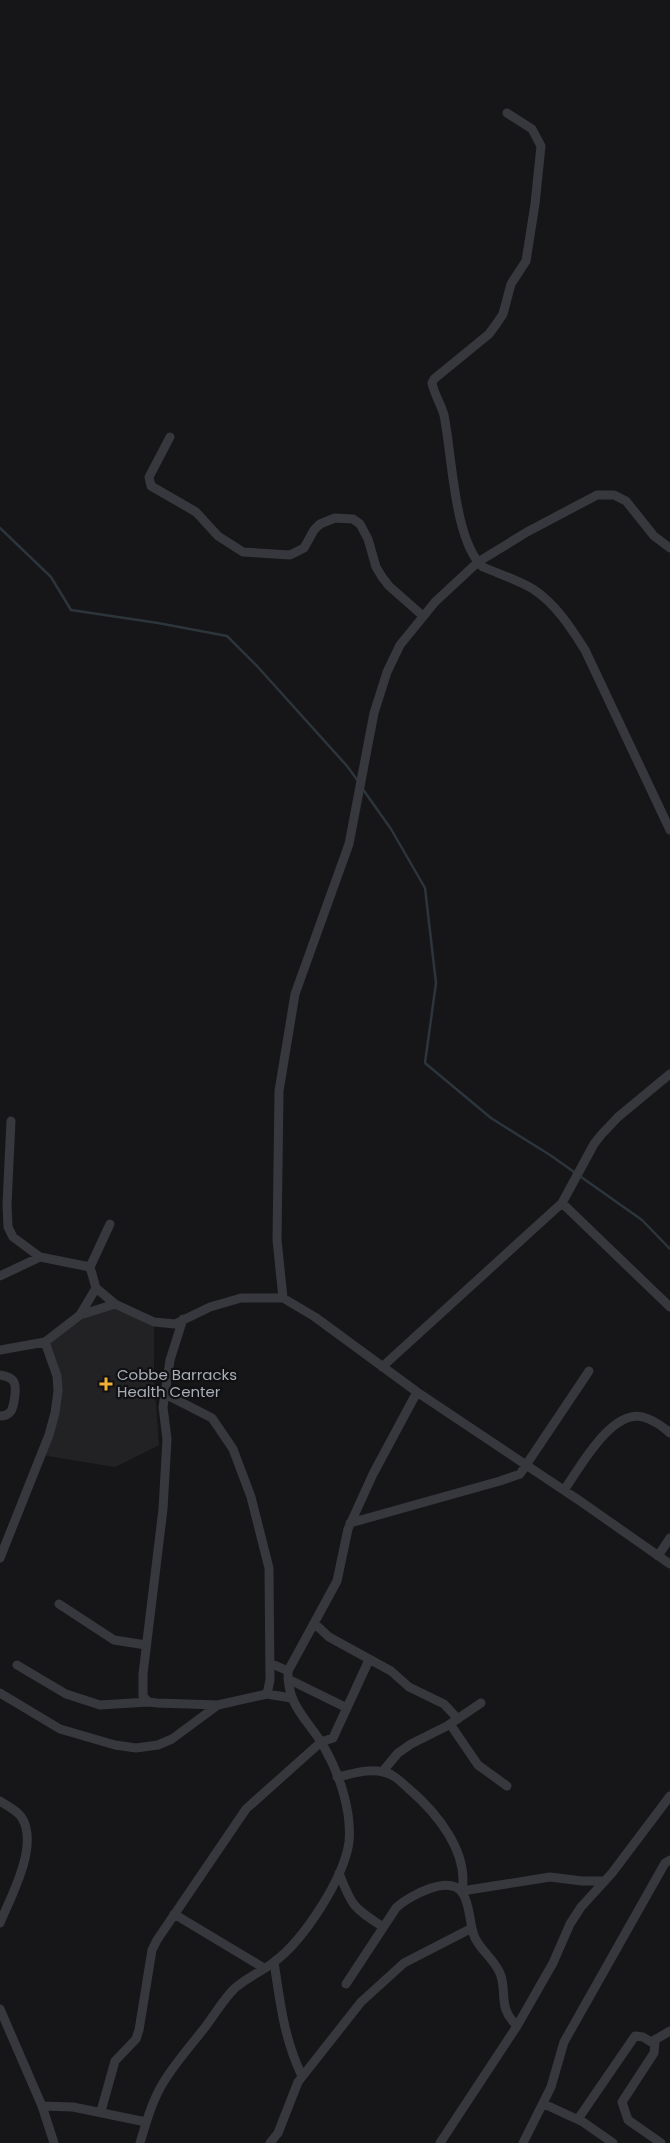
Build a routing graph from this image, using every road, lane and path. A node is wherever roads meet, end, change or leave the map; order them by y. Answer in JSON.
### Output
{"nodes":[{"id":1,"x":507,"y":113,"type":"dead end"},
{"id":2,"x":170,"y":438,"type":"dead end"},
{"id":3,"x":670,"y":548,"type":"edge"},
{"id":4,"x":478,"y":562,"type":"junction"},
{"id":5,"x":422,"y":616,"type":"junction"},
{"id":6,"x":670,"y":830,"type":"edge"},
{"id":7,"x":670,"y":1074,"type":"edge"},
{"id":8,"x":11,"y":1121,"type":"dead end"},
{"id":9,"x":562,"y":1203,"type":"junction"},
{"id":10,"x":110,"y":1224,"type":"dead end"},
{"id":11,"x":40,"y":1257,"type":"junction"},
{"id":12,"x":90,"y":1267,"type":"junction"},
{"id":13,"x":0,"y":1276,"type":"edge"},
{"id":14,"x":96,"y":1288,"type":"junction"},
{"id":15,"x":283,"y":1298,"type":"junction"},
{"id":16,"x":115,"y":1304,"type":"junction"},
{"id":17,"x":670,"y":1307,"type":"edge"},
{"id":18,"x":80,"y":1315,"type":"junction"},
{"id":19,"x":183,"y":1319,"type":"junction"},
{"id":20,"x":45,"y":1342,"type":"junction"},
{"id":21,"x":0,"y":1350,"type":"edge"},
{"id":22,"x":382,"y":1367,"type":"junction"},
{"id":23,"x":589,"y":1371,"type":"dead end"},
{"id":24,"x":0,"y":1375,"type":"edge"},
{"id":25,"x":417,"y":1392,"type":"junction"},
{"id":26,"x":165,"y":1394,"type":"junction"},
{"id":27,"x":0,"y":1416,"type":"edge"},
{"id":28,"x":670,"y":1433,"type":"edge"},
{"id":29,"x":527,"y":1465,"type":"junction"},
{"id":30,"x":564,"y":1490,"type":"junction"},
{"id":31,"x":350,"y":1523,"type":"junction"},
{"id":32,"x":670,"y":1538,"type":"edge"},
{"id":33,"x":658,"y":1556,"type":"junction"},
{"id":34,"x":0,"y":1558,"type":"edge"},
{"id":35,"x":670,"y":1564,"type":"edge"},
{"id":36,"x":59,"y":1604,"type":"dead end"},
{"id":37,"x":314,"y":1623,"type":"junction"},
{"id":38,"x":146,"y":1645,"type":"junction"},
{"id":39,"x":369,"y":1660,"type":"junction"},
{"id":40,"x":270,"y":1663,"type":"junction"},
{"id":41,"x":17,"y":1665,"type":"dead end"},
{"id":42,"x":288,"y":1675,"type":"junction"},
{"id":43,"x":0,"y":1693,"type":"edge"},
{"id":44,"x":267,"y":1694,"type":"junction"},
{"id":45,"x":291,"y":1698,"type":"junction"},
{"id":46,"x":148,"y":1702,"type":"junction"},
{"id":47,"x":481,"y":1703,"type":"dead end"},
{"id":48,"x":218,"y":1705,"type":"junction"},
{"id":49,"x":347,"y":1708,"type":"junction"},
{"id":50,"x":454,"y":1722,"type":"junction"},
{"id":51,"x":321,"y":1742,"type":"junction"},
{"id":52,"x":382,"y":1772,"type":"junction"},
{"id":53,"x":337,"y":1777,"type":"junction"},
{"id":54,"x":507,"y":1786,"type":"dead end"},
{"id":55,"x":670,"y":1796,"type":"edge"},
{"id":56,"x":0,"y":1801,"type":"edge"},
{"id":57,"x":670,"y":1860,"type":"edge"},
{"id":58,"x":339,"y":1873,"type":"junction"},
{"id":59,"x":604,"y":1881,"type":"junction"},
{"id":60,"x":462,"y":1891,"type":"junction"},
{"id":61,"x":174,"y":1914,"type":"junction"},
{"id":62,"x":0,"y":1921,"type":"edge"},
{"id":63,"x":384,"y":1927,"type":"junction"},
{"id":64,"x":472,"y":1928,"type":"junction"},
{"id":65,"x":274,"y":1962,"type":"junction"},
{"id":66,"x":264,"y":1968,"type":"junction"},
{"id":67,"x":346,"y":1984,"type":"dead end"},
{"id":68,"x":0,"y":2009,"type":"edge"},
{"id":69,"x":517,"y":2026,"type":"junction"},
{"id":70,"x":670,"y":2031,"type":"edge"},
{"id":71,"x":655,"y":2042,"type":"junction"},
{"id":72,"x":302,"y":2076,"type":"junction"},
{"id":73,"x":544,"y":2104,"type":"junction"},
{"id":74,"x":42,"y":2106,"type":"junction"},
{"id":75,"x":101,"y":2111,"type":"junction"},
{"id":76,"x":578,"y":2119,"type":"junction"},
{"id":77,"x":146,"y":2122,"type":"junction"},
{"id":78,"x":54,"y":2143,"type":"edge"},
{"id":79,"x":140,"y":2143,"type":"edge"},
{"id":80,"x":270,"y":2143,"type":"edge"},
{"id":81,"x":440,"y":2143,"type":"edge"},
{"id":82,"x":523,"y":2143,"type":"edge"},
{"id":83,"x":613,"y":2143,"type":"edge"},
{"id":84,"x":661,"y":2143,"type":"edge"}],
"edges":[{"from":1,"to":4,"type":"street"},
{"from":2,"to":5,"type":"street"},
{"from":3,"to":4,"type":"street"},
{"from":4,"to":5,"type":"street"},
{"from":4,"to":6,"type":"street"},
{"from":5,"to":15,"type":"street"},
{"from":7,"to":9,"type":"street"},
{"from":8,"to":11,"type":"street"},
{"from":9,"to":17,"type":"street"},
{"from":9,"to":22,"type":"street"},
{"from":10,"to":12,"type":"street"},
{"from":11,"to":12,"type":"street"},
{"from":11,"to":13,"type":"street"},
{"from":12,"to":14,"type":"street"},
{"from":14,"to":16,"type":"street"},
{"from":14,"to":18,"type":"street"},
{"from":15,"to":19,"type":"street"},
{"from":15,"to":22,"type":"street"},
{"from":16,"to":18,"type":"street"},
{"from":16,"to":19,"type":"street"},
{"from":18,"to":20,"type":"street"},
{"from":19,"to":26,"type":"street"},
{"from":20,"to":21,"type":"street"},
{"from":20,"to":34,"type":"street"},
{"from":22,"to":25,"type":"street"},
{"from":23,"to":29,"type":"street"},
{"from":24,"to":27,"type":"street"},
{"from":25,"to":29,"type":"street"},
{"from":25,"to":31,"type":"street"},
{"from":26,"to":38,"type":"street"},
{"from":26,"to":40,"type":"street"},
{"from":28,"to":30,"type":"street"},
{"from":29,"to":30,"type":"street"},
{"from":29,"to":31,"type":"street"},
{"from":30,"to":33,"type":"street"},
{"from":31,"to":37,"type":"street"},
{"from":32,"to":33,"type":"street"},
{"from":33,"to":35,"type":"street"},
{"from":36,"to":38,"type":"street"},
{"from":37,"to":39,"type":"street"},
{"from":37,"to":42,"type":"street"},
{"from":38,"to":46,"type":"street"},
{"from":39,"to":49,"type":"street"},
{"from":39,"to":50,"type":"street"},
{"from":40,"to":42,"type":"street"},
{"from":40,"to":44,"type":"street"},
{"from":41,"to":46,"type":"street"},
{"from":42,"to":45,"type":"street"},
{"from":42,"to":49,"type":"street"},
{"from":43,"to":48,"type":"street"},
{"from":44,"to":45,"type":"street"},
{"from":44,"to":48,"type":"street"},
{"from":45,"to":51,"type":"street"},
{"from":46,"to":48,"type":"street"},
{"from":47,"to":50,"type":"street"},
{"from":49,"to":51,"type":"street"},
{"from":50,"to":52,"type":"street"},
{"from":50,"to":54,"type":"street"},
{"from":51,"to":53,"type":"street"},
{"from":51,"to":61,"type":"street"},
{"from":52,"to":53,"type":"street"},
{"from":52,"to":60,"type":"street"},
{"from":53,"to":58,"type":"street"},
{"from":55,"to":59,"type":"street"},
{"from":56,"to":62,"type":"street"},
{"from":57,"to":73,"type":"street"},
{"from":58,"to":63,"type":"street"},
{"from":58,"to":65,"type":"street"},
{"from":59,"to":60,"type":"street"},
{"from":59,"to":69,"type":"street"},
{"from":60,"to":63,"type":"street"},
{"from":60,"to":64,"type":"street"},
{"from":61,"to":66,"type":"street"},
{"from":61,"to":75,"type":"street"},
{"from":63,"to":67,"type":"street"},
{"from":64,"to":69,"type":"street"},
{"from":64,"to":72,"type":"street"},
{"from":65,"to":66,"type":"street"},
{"from":65,"to":72,"type":"street"},
{"from":66,"to":77,"type":"street"},
{"from":68,"to":74,"type":"street"},
{"from":69,"to":81,"type":"street"},
{"from":70,"to":71,"type":"street"},
{"from":71,"to":76,"type":"street"},
{"from":71,"to":84,"type":"street"},
{"from":72,"to":80,"type":"street"},
{"from":73,"to":76,"type":"street"},
{"from":73,"to":82,"type":"street"},
{"from":74,"to":75,"type":"street"},
{"from":74,"to":78,"type":"street"},
{"from":75,"to":77,"type":"street"},
{"from":76,"to":83,"type":"street"},
{"from":77,"to":79,"type":"street"}]}
